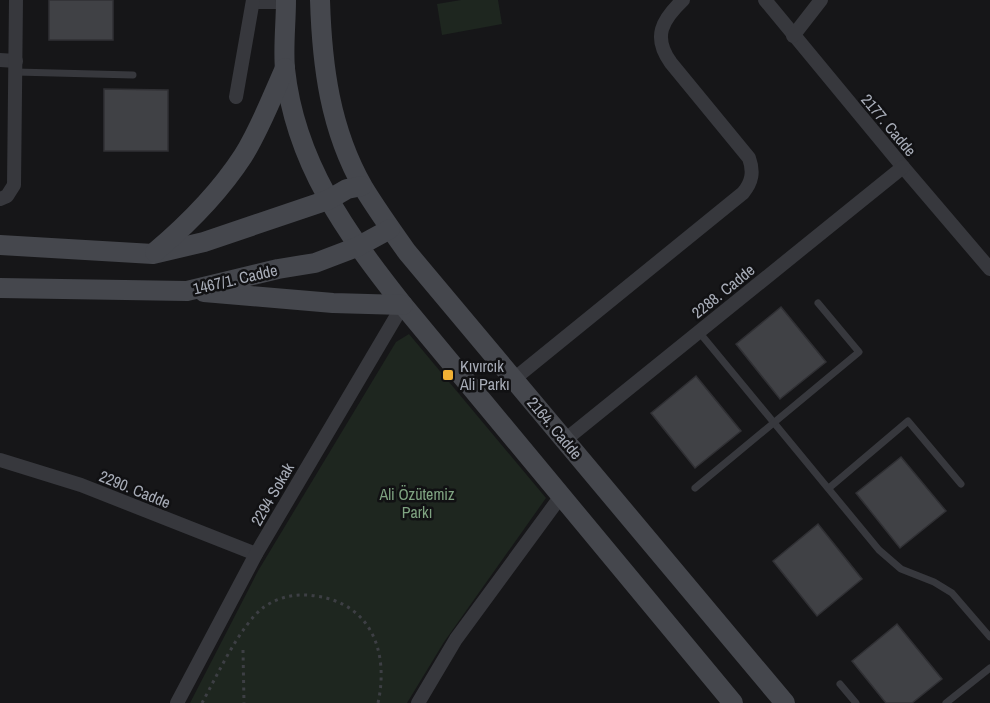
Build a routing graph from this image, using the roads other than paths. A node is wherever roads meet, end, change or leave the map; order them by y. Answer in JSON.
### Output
{"nodes":[{"id":1,"x":16,"y":0,"type":"edge"},
{"id":2,"x":320,"y":0,"type":"edge"},
{"id":3,"x":683,"y":0,"type":"edge"},
{"id":4,"x":765,"y":0,"type":"edge"},
{"id":5,"x":821,"y":0,"type":"edge"},
{"id":6,"x":253,"y":1,"type":"edge"},
{"id":7,"x":286,"y":1,"type":"edge"},
{"id":8,"x":793,"y":36,"type":"junction"},
{"id":9,"x":0,"y":60,"type":"edge"},
{"id":10,"x":16,"y":67,"type":"junction"},
{"id":11,"x":285,"y":68,"type":"junction"},
{"id":12,"x":133,"y":75,"type":"dead end"},
{"id":13,"x":236,"y":97,"type":"dead end"},
{"id":14,"x":903,"y":167,"type":"junction"},
{"id":15,"x":363,"y":186,"type":"junction"},
{"id":16,"x":0,"y":199,"type":"edge"},
{"id":17,"x":328,"y":200,"type":"junction"},
{"id":18,"x":390,"y":229,"type":"junction"},
{"id":19,"x":0,"y":245,"type":"edge"},
{"id":20,"x":357,"y":247,"type":"junction"},
{"id":21,"x":153,"y":254,"type":"junction"},
{"id":22,"x":990,"y":269,"type":"edge"},
{"id":23,"x":0,"y":288,"type":"edge"},
{"id":24,"x":187,"y":291,"type":"junction"},
{"id":25,"x":818,"y":303,"type":"dead end"},
{"id":26,"x":403,"y":305,"type":"junction"},
{"id":27,"x":699,"y":332,"type":"junction"},
{"id":28,"x":513,"y":379,"type":"junction"},
{"id":29,"x":774,"y":422,"type":"junction"},
{"id":30,"x":565,"y":440,"type":"junction"},
{"id":31,"x":0,"y":460,"type":"edge"},
{"id":32,"x":961,"y":484,"type":"dead end"},
{"id":33,"x":695,"y":488,"type":"dead end"},
{"id":34,"x":829,"y":488,"type":"junction"},
{"id":35,"x":561,"y":496,"type":"junction"},
{"id":36,"x":256,"y":554,"type":"junction"},
{"id":37,"x":990,"y":637,"type":"edge"},
{"id":38,"x":990,"y":669,"type":"edge"},
{"id":39,"x":840,"y":684,"type":"dead end"},
{"id":40,"x":177,"y":703,"type":"edge"},
{"id":41,"x":418,"y":703,"type":"edge"},
{"id":42,"x":733,"y":703,"type":"edge"},
{"id":43,"x":785,"y":703,"type":"edge"},
{"id":44,"x":856,"y":703,"type":"edge"},
{"id":45,"x":946,"y":703,"type":"edge"}],
"edges":[{"from":1,"to":10,"type":"street"},
{"from":2,"to":15,"type":"main road","name":"2164. Cadde"},
{"from":3,"to":28,"type":"street"},
{"from":4,"to":8,"type":"street","name":"2177. Cadde"},
{"from":5,"to":8,"type":"street"},
{"from":6,"to":7,"type":"street"},
{"from":6,"to":13,"type":"street"},
{"from":7,"to":11,"type":"main road"},
{"from":8,"to":14,"type":"street","name":"2177. Cadde"},
{"from":9,"to":10,"type":"street"},
{"from":10,"to":12,"type":"lane"},
{"from":10,"to":16,"type":"street"},
{"from":11,"to":17,"type":"main road"},
{"from":11,"to":21,"type":"main road"},
{"from":14,"to":22,"type":"street","name":"2177. Cadde"},
{"from":14,"to":27,"type":"street","name":"2288. Cadde"},
{"from":15,"to":17,"type":"main road"},
{"from":15,"to":18,"type":"main road","name":"2164. Cadde"},
{"from":17,"to":20,"type":"main road"},
{"from":17,"to":21,"type":"main road"},
{"from":18,"to":20,"type":"main road","name":"1467/1. Cadde"},
{"from":18,"to":28,"type":"main road","name":"2164. Cadde"},
{"from":19,"to":21,"type":"main road"},
{"from":20,"to":24,"type":"main road","name":"1467/1. Cadde"},
{"from":20,"to":26,"type":"main road"},
{"from":23,"to":24,"type":"main road","name":"1467/1. Cadde"},
{"from":24,"to":26,"type":"main road"},
{"from":25,"to":29,"type":"lane"},
{"from":26,"to":35,"type":"main road"},
{"from":26,"to":36,"type":"street","name":"2294 Sokak"},
{"from":27,"to":29,"type":"lane"},
{"from":27,"to":30,"type":"street","name":"2288. Cadde"},
{"from":28,"to":30,"type":"main road","name":"2164. Cadde"},
{"from":29,"to":33,"type":"lane"},
{"from":29,"to":34,"type":"lane"},
{"from":30,"to":43,"type":"main road","name":"2164. Cadde"},
{"from":31,"to":36,"type":"street","name":"2290. Cadde"},
{"from":32,"to":34,"type":"lane"},
{"from":34,"to":37,"type":"lane"},
{"from":35,"to":41,"type":"street"},
{"from":35,"to":42,"type":"main road"},
{"from":36,"to":40,"type":"street","name":"2294 Sokak"},
{"from":38,"to":45,"type":"lane"},
{"from":39,"to":44,"type":"lane"}]}
